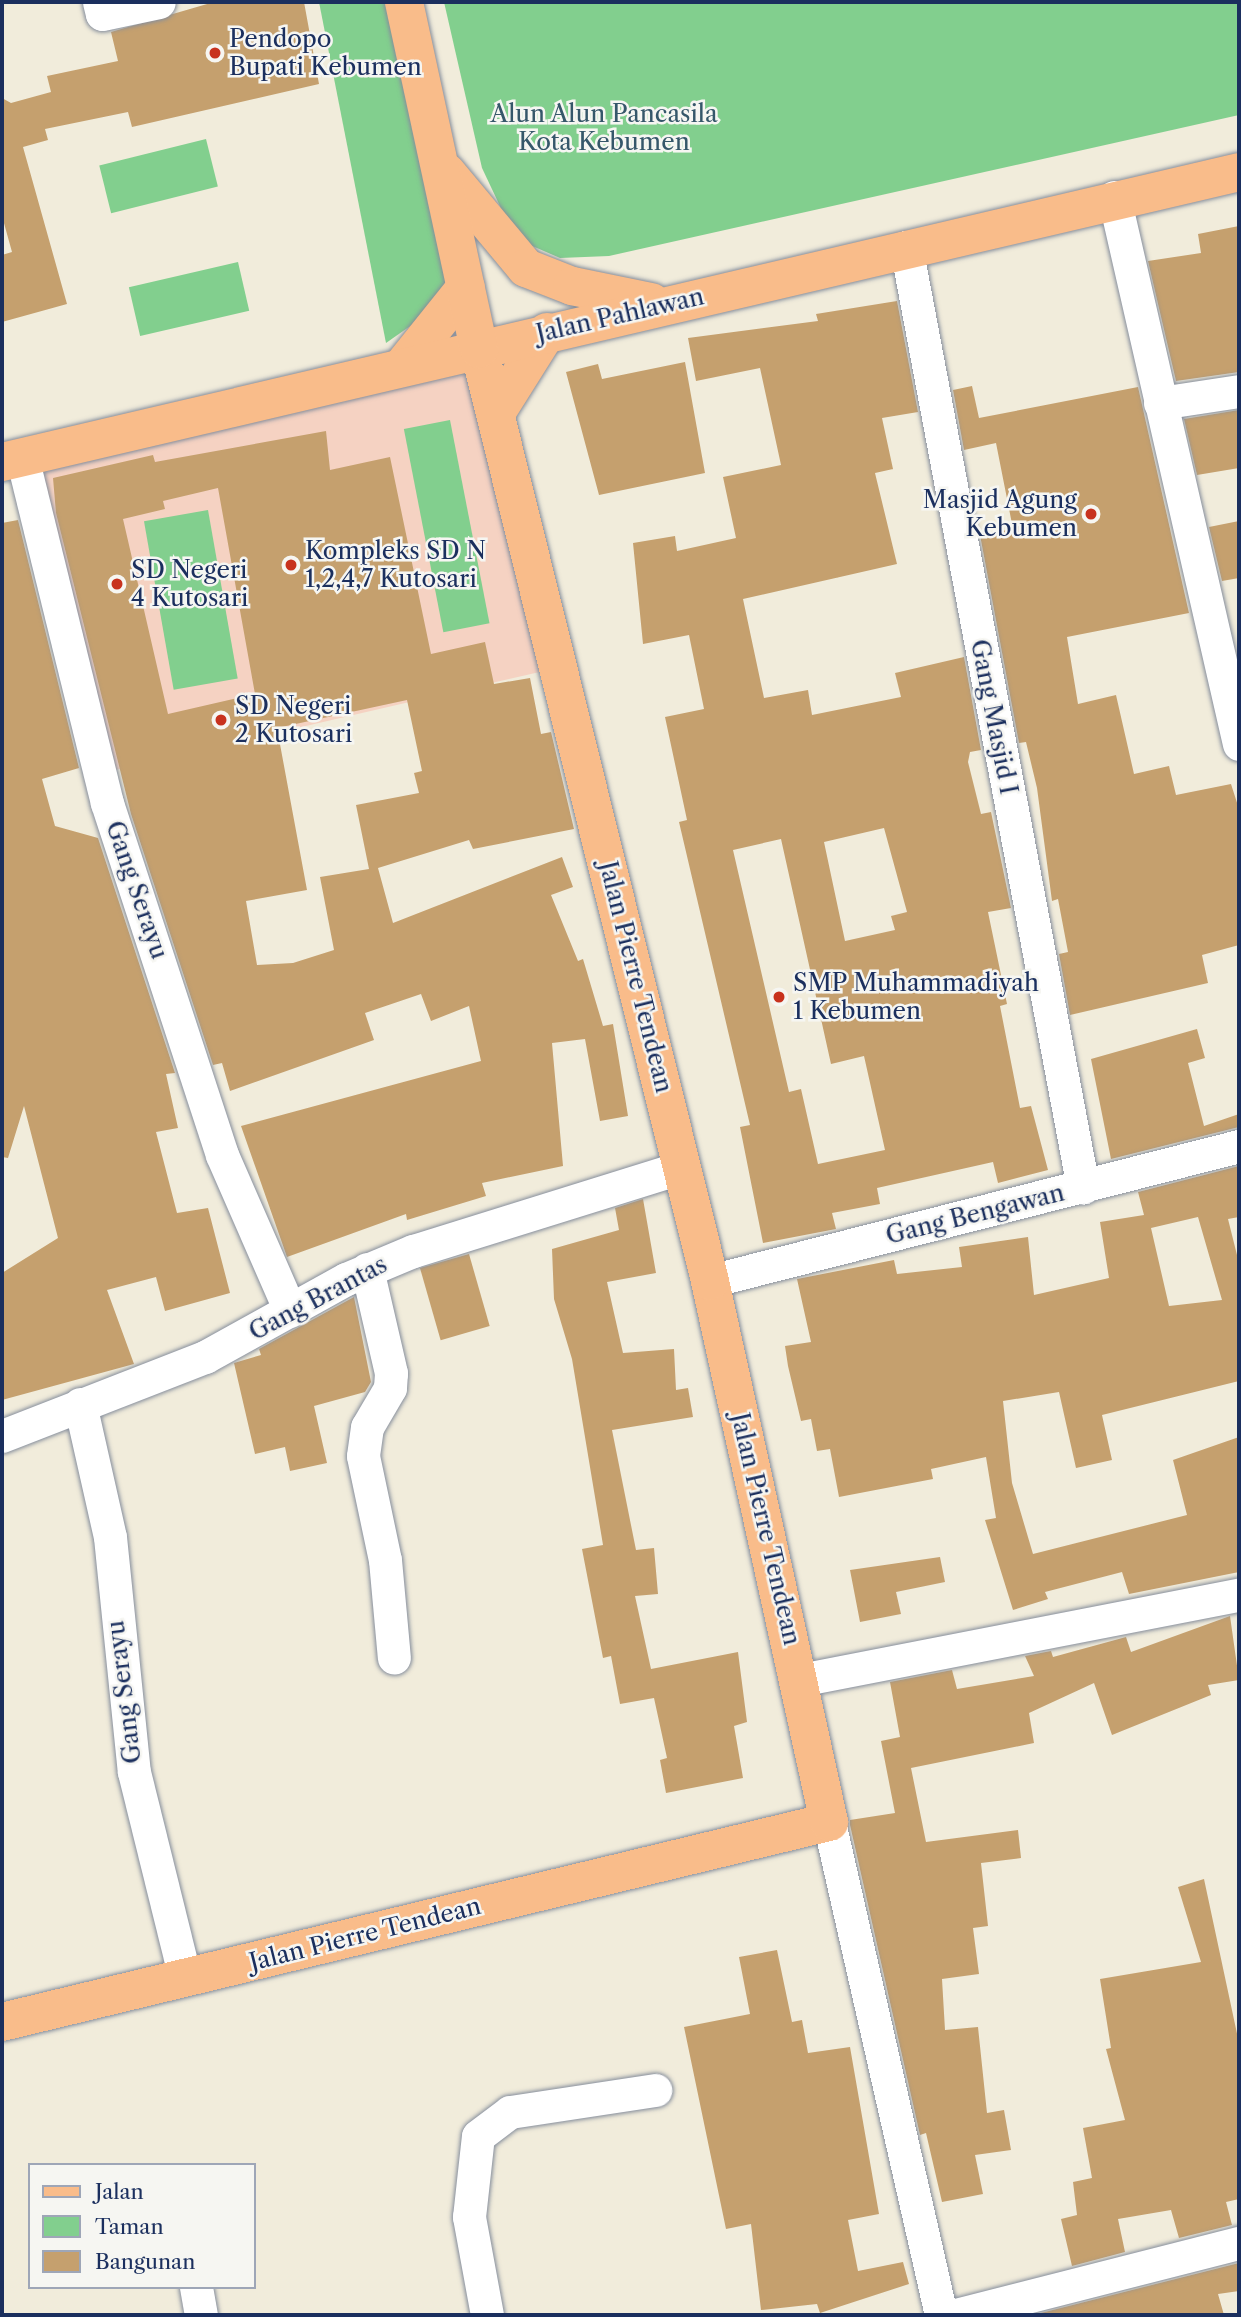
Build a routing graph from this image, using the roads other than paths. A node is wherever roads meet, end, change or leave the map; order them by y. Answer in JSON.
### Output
{"nodes":[{"id":1,"x":99,"y":2,"type":"edge"},
{"id":2,"x":159,"y":2,"type":"edge"},
{"id":3,"x":404,"y":2,"type":"edge"},
{"id":4,"x":438,"y":160,"type":"junction"},
{"id":5,"x":1239,"y":172,"type":"edge"},
{"id":6,"x":1114,"y":197,"type":"junction"},
{"id":7,"x":906,"y":247,"type":"junction"},
{"id":8,"x":466,"y":287,"type":"junction"},
{"id":9,"x":663,"y":305,"type":"junction"},
{"id":10,"x":547,"y":332,"type":"junction"},
{"id":11,"x":479,"y":349,"type":"junction"},
{"id":12,"x":402,"y":367,"type":"junction"},
{"id":13,"x":1239,"y":391,"type":"edge"},
{"id":14,"x":1160,"y":403,"type":"junction"},
{"id":15,"x":498,"y":410,"type":"junction"},
{"id":16,"x":12,"y":460,"type":"edge"},
{"id":17,"x":1239,"y":744,"type":"edge"},
{"id":18,"x":1239,"y":1146,"type":"edge"},
{"id":19,"x":682,"y":1167,"type":"junction"},
{"id":20,"x":1083,"y":1187,"type":"junction"},
{"id":21,"x":367,"y":1269,"type":"junction"},
{"id":22,"x":710,"y":1281,"type":"junction"},
{"id":23,"x":290,"y":1311,"type":"junction"},
{"id":24,"x":80,"y":1404,"type":"junction"},
{"id":25,"x":2,"y":1436,"type":"edge"},
{"id":26,"x":1239,"y":1595,"type":"edge"},
{"id":27,"x":394,"y":1658,"type":"dead end"},
{"id":28,"x":800,"y":1680,"type":"junction"},
{"id":29,"x":829,"y":1822,"type":"junction"},
{"id":30,"x":185,"y":1978,"type":"junction"},
{"id":31,"x":2,"y":2022,"type":"edge"},
{"id":32,"x":655,"y":2090,"type":"dead end"},
{"id":33,"x":1239,"y":2242,"type":"edge"},
{"id":34,"x":196,"y":2289,"type":"edge"},
{"id":35,"x":201,"y":2315,"type":"edge"},
{"id":36,"x":487,"y":2315,"type":"edge"},
{"id":37,"x":941,"y":2315,"type":"edge"},
{"id":38,"x":956,"y":2315,"type":"edge"}],
"edges":[{"from":1,"to":2,"type":"street"},
{"from":3,"to":4,"type":"main road","name":"Jalan Pierre Tendean"},
{"from":4,"to":8,"type":"main road","name":"Jalan Pierre Tendean"},
{"from":4,"to":9,"type":"main road"},
{"from":5,"to":6,"type":"main road","name":"Jalan Pahlawan"},
{"from":6,"to":7,"type":"main road","name":"Jalan Pahlawan"},
{"from":6,"to":14,"type":"street"},
{"from":7,"to":9,"type":"main road","name":"Jalan Pahlawan"},
{"from":7,"to":20,"type":"street","name":"Gang Masjid I"},
{"from":8,"to":11,"type":"main road","name":"Jalan Pierre Tendean"},
{"from":8,"to":12,"type":"main road"},
{"from":9,"to":10,"type":"main road","name":"Jalan Pahlawan"},
{"from":10,"to":11,"type":"main road","name":"Jalan Pahlawan"},
{"from":10,"to":15,"type":"main road"},
{"from":11,"to":12,"type":"main road","name":"Jalan Pahlawan"},
{"from":11,"to":15,"type":"main road","name":"Jalan Pierre Tendean"},
{"from":12,"to":16,"type":"main road","name":"Jalan Pahlawan"},
{"from":13,"to":14,"type":"street"},
{"from":14,"to":17,"type":"street"},
{"from":15,"to":19,"type":"main road","name":"Jalan Pierre Tendean"},
{"from":16,"to":23,"type":"street","name":"Gang Serayu"},
{"from":18,"to":20,"type":"street","name":"Gang Bengawan"},
{"from":19,"to":21,"type":"street","name":"Gang Brantas"},
{"from":19,"to":22,"type":"main road","name":"Jalan Pierre Tendean"},
{"from":20,"to":22,"type":"street","name":"Gang Bengawan"},
{"from":21,"to":23,"type":"street","name":"Gang Brantas"},
{"from":21,"to":27,"type":"street"},
{"from":22,"to":28,"type":"main road","name":"Jalan Pierre Tendean"},
{"from":23,"to":24,"type":"street","name":"Gang Brantas"},
{"from":24,"to":25,"type":"street","name":"Gang Brantas"},
{"from":24,"to":30,"type":"street","name":"Gang Serayu"},
{"from":26,"to":28,"type":"street"},
{"from":28,"to":29,"type":"main road","name":"Jalan Pierre Tendean"},
{"from":29,"to":30,"type":"main road","name":"Jalan Pierre Tendean"},
{"from":29,"to":37,"type":"street"},
{"from":30,"to":31,"type":"main road","name":"Jalan Pierre Tendean"},
{"from":32,"to":36,"type":"street"},
{"from":33,"to":38,"type":"street"},
{"from":34,"to":35,"type":"street"}]}
